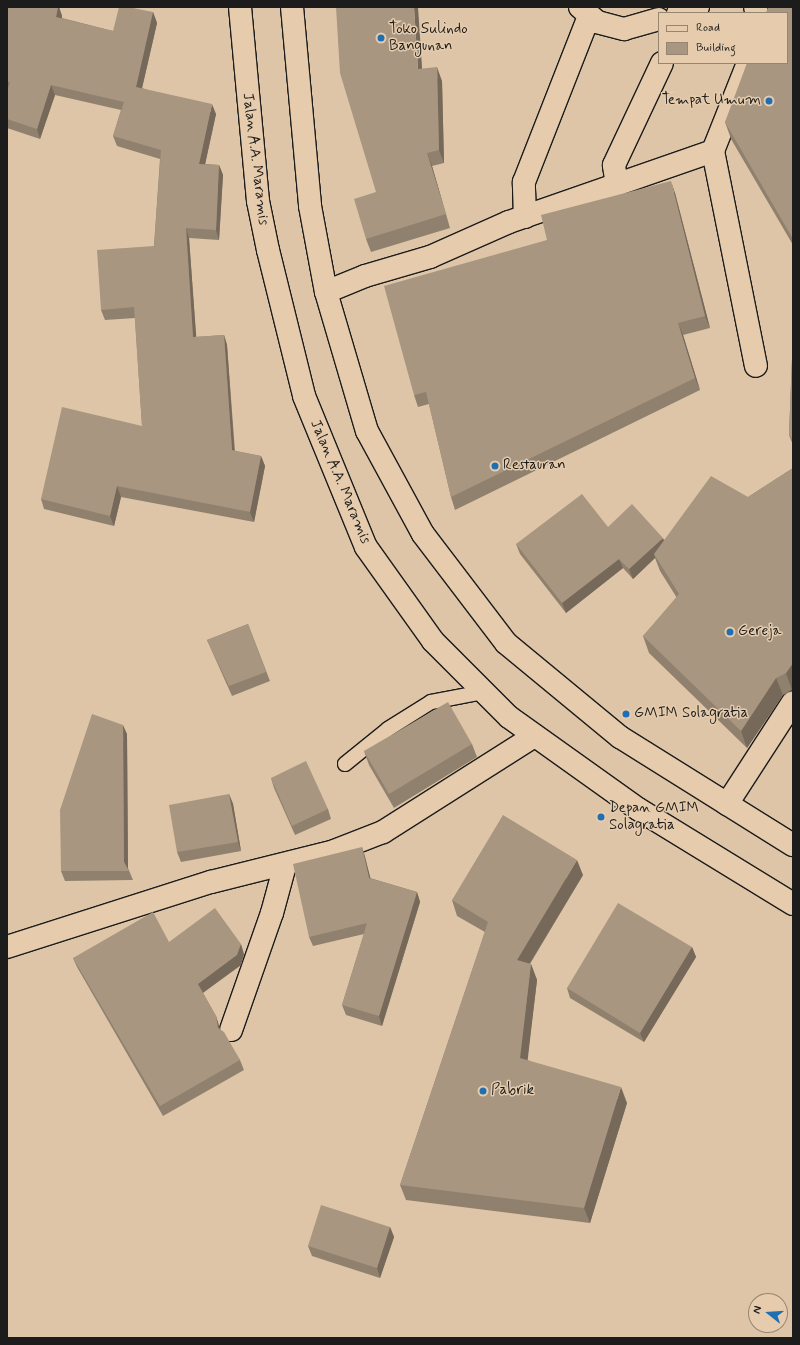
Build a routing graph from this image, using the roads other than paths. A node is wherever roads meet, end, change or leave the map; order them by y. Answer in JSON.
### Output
{"nodes":[{"id":1,"x":240,"y":7,"type":"edge"},
{"id":2,"x":292,"y":7,"type":"edge"},
{"id":3,"x":585,"y":12,"type":"edge"},
{"id":4,"x":658,"y":19,"type":"edge"},
{"id":5,"x":662,"y":64,"type":"edge"},
{"id":6,"x":748,"y":64,"type":"edge"},
{"id":7,"x":713,"y":151,"type":"junction"},
{"id":8,"x":617,"y":185,"type":"junction"},
{"id":9,"x":525,"y":217,"type":"junction"},
{"id":10,"x":326,"y":292,"type":"junction"},
{"id":11,"x":756,"y":366,"type":"dead end"},
{"id":12,"x":484,"y":692,"type":"junction"},
{"id":13,"x":793,"y":702,"type":"edge"},
{"id":14,"x":534,"y":736,"type":"junction"},
{"id":15,"x":345,"y":764,"type":"dead end"},
{"id":16,"x":727,"y":804,"type":"junction"},
{"id":17,"x":793,"y":845,"type":"edge"},
{"id":18,"x":285,"y":865,"type":"junction"},
{"id":19,"x":793,"y":904,"type":"edge"},
{"id":20,"x":7,"y":948,"type":"edge"},
{"id":21,"x":231,"y":1030,"type":"dead end"}],
"edges":[{"from":1,"to":12,"type":"main road","name":"Jalan A.A. Maramis"},
{"from":2,"to":10,"type":"main road"},
{"from":3,"to":4,"type":"main road"},
{"from":3,"to":9,"type":"main road"},
{"from":5,"to":8,"type":"main road"},
{"from":6,"to":7,"type":"main road"},
{"from":7,"to":8,"type":"main road"},
{"from":7,"to":11,"type":"main road"},
{"from":8,"to":9,"type":"main road"},
{"from":9,"to":10,"type":"main road"},
{"from":10,"to":16,"type":"main road"},
{"from":12,"to":14,"type":"main road","name":"Jalan A.A. Maramis"},
{"from":12,"to":15,"type":"lane"},
{"from":13,"to":16,"type":"main road"},
{"from":14,"to":18,"type":"main road"},
{"from":14,"to":19,"type":"main road","name":"Jalan A.A. Maramis"},
{"from":16,"to":17,"type":"main road"},
{"from":18,"to":20,"type":"main road"},
{"from":18,"to":21,"type":"main road"}]}
